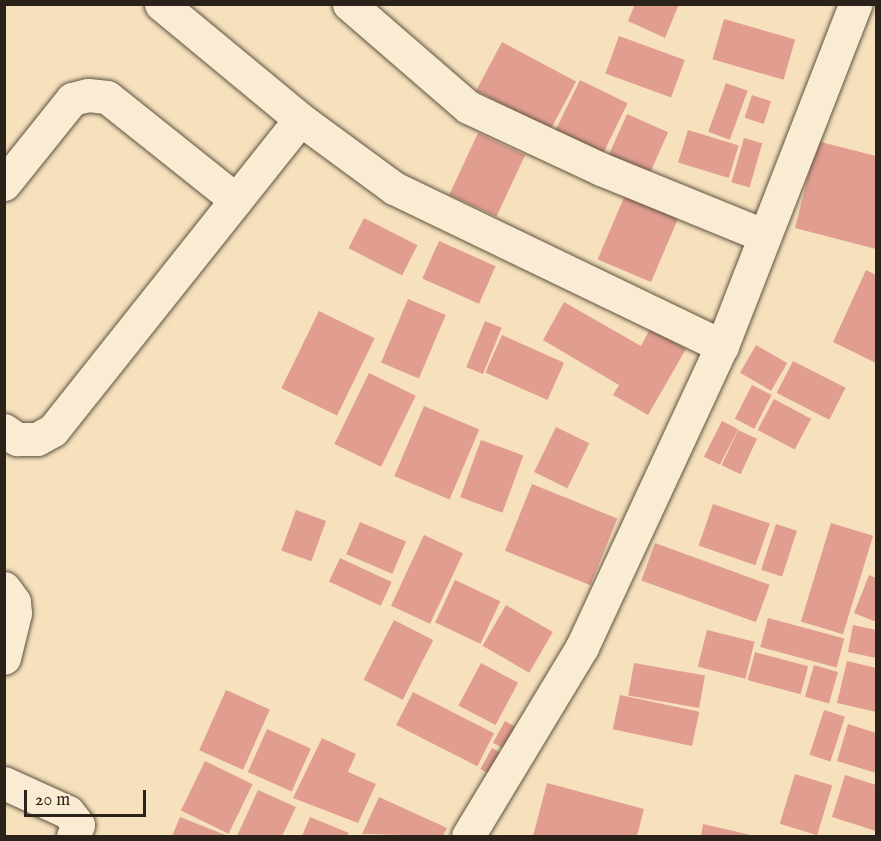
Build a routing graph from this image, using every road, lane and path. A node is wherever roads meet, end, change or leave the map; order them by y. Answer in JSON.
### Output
{"nodes":[{"id":1,"x":161,"y":4,"type":"edge"},
{"id":2,"x":349,"y":4,"type":"edge"},
{"id":3,"x":855,"y":4,"type":"edge"},
{"id":4,"x":300,"y":119,"type":"junction"},
{"id":5,"x":4,"y":184,"type":"edge"},
{"id":6,"x":236,"y":200,"type":"junction"},
{"id":7,"x":763,"y":235,"type":"junction"},
{"id":8,"x":722,"y":346,"type":"junction"},
{"id":9,"x":4,"y":430,"type":"edge"},
{"id":10,"x":4,"y":588,"type":"edge"},
{"id":11,"x":4,"y":658,"type":"edge"},
{"id":12,"x":4,"y":783,"type":"edge"},
{"id":13,"x":73,"y":837,"type":"edge"},
{"id":14,"x":468,"y":837,"type":"edge"}],
"edges":[{"from":1,"to":4,"type":"street"},
{"from":2,"to":7,"type":"street"},
{"from":3,"to":7,"type":"street"},
{"from":4,"to":6,"type":"street"},
{"from":4,"to":8,"type":"street"},
{"from":5,"to":6,"type":"street"},
{"from":6,"to":9,"type":"street"},
{"from":7,"to":8,"type":"street"},
{"from":8,"to":14,"type":"street"},
{"from":10,"to":11,"type":"street"},
{"from":12,"to":13,"type":"street"}]}
